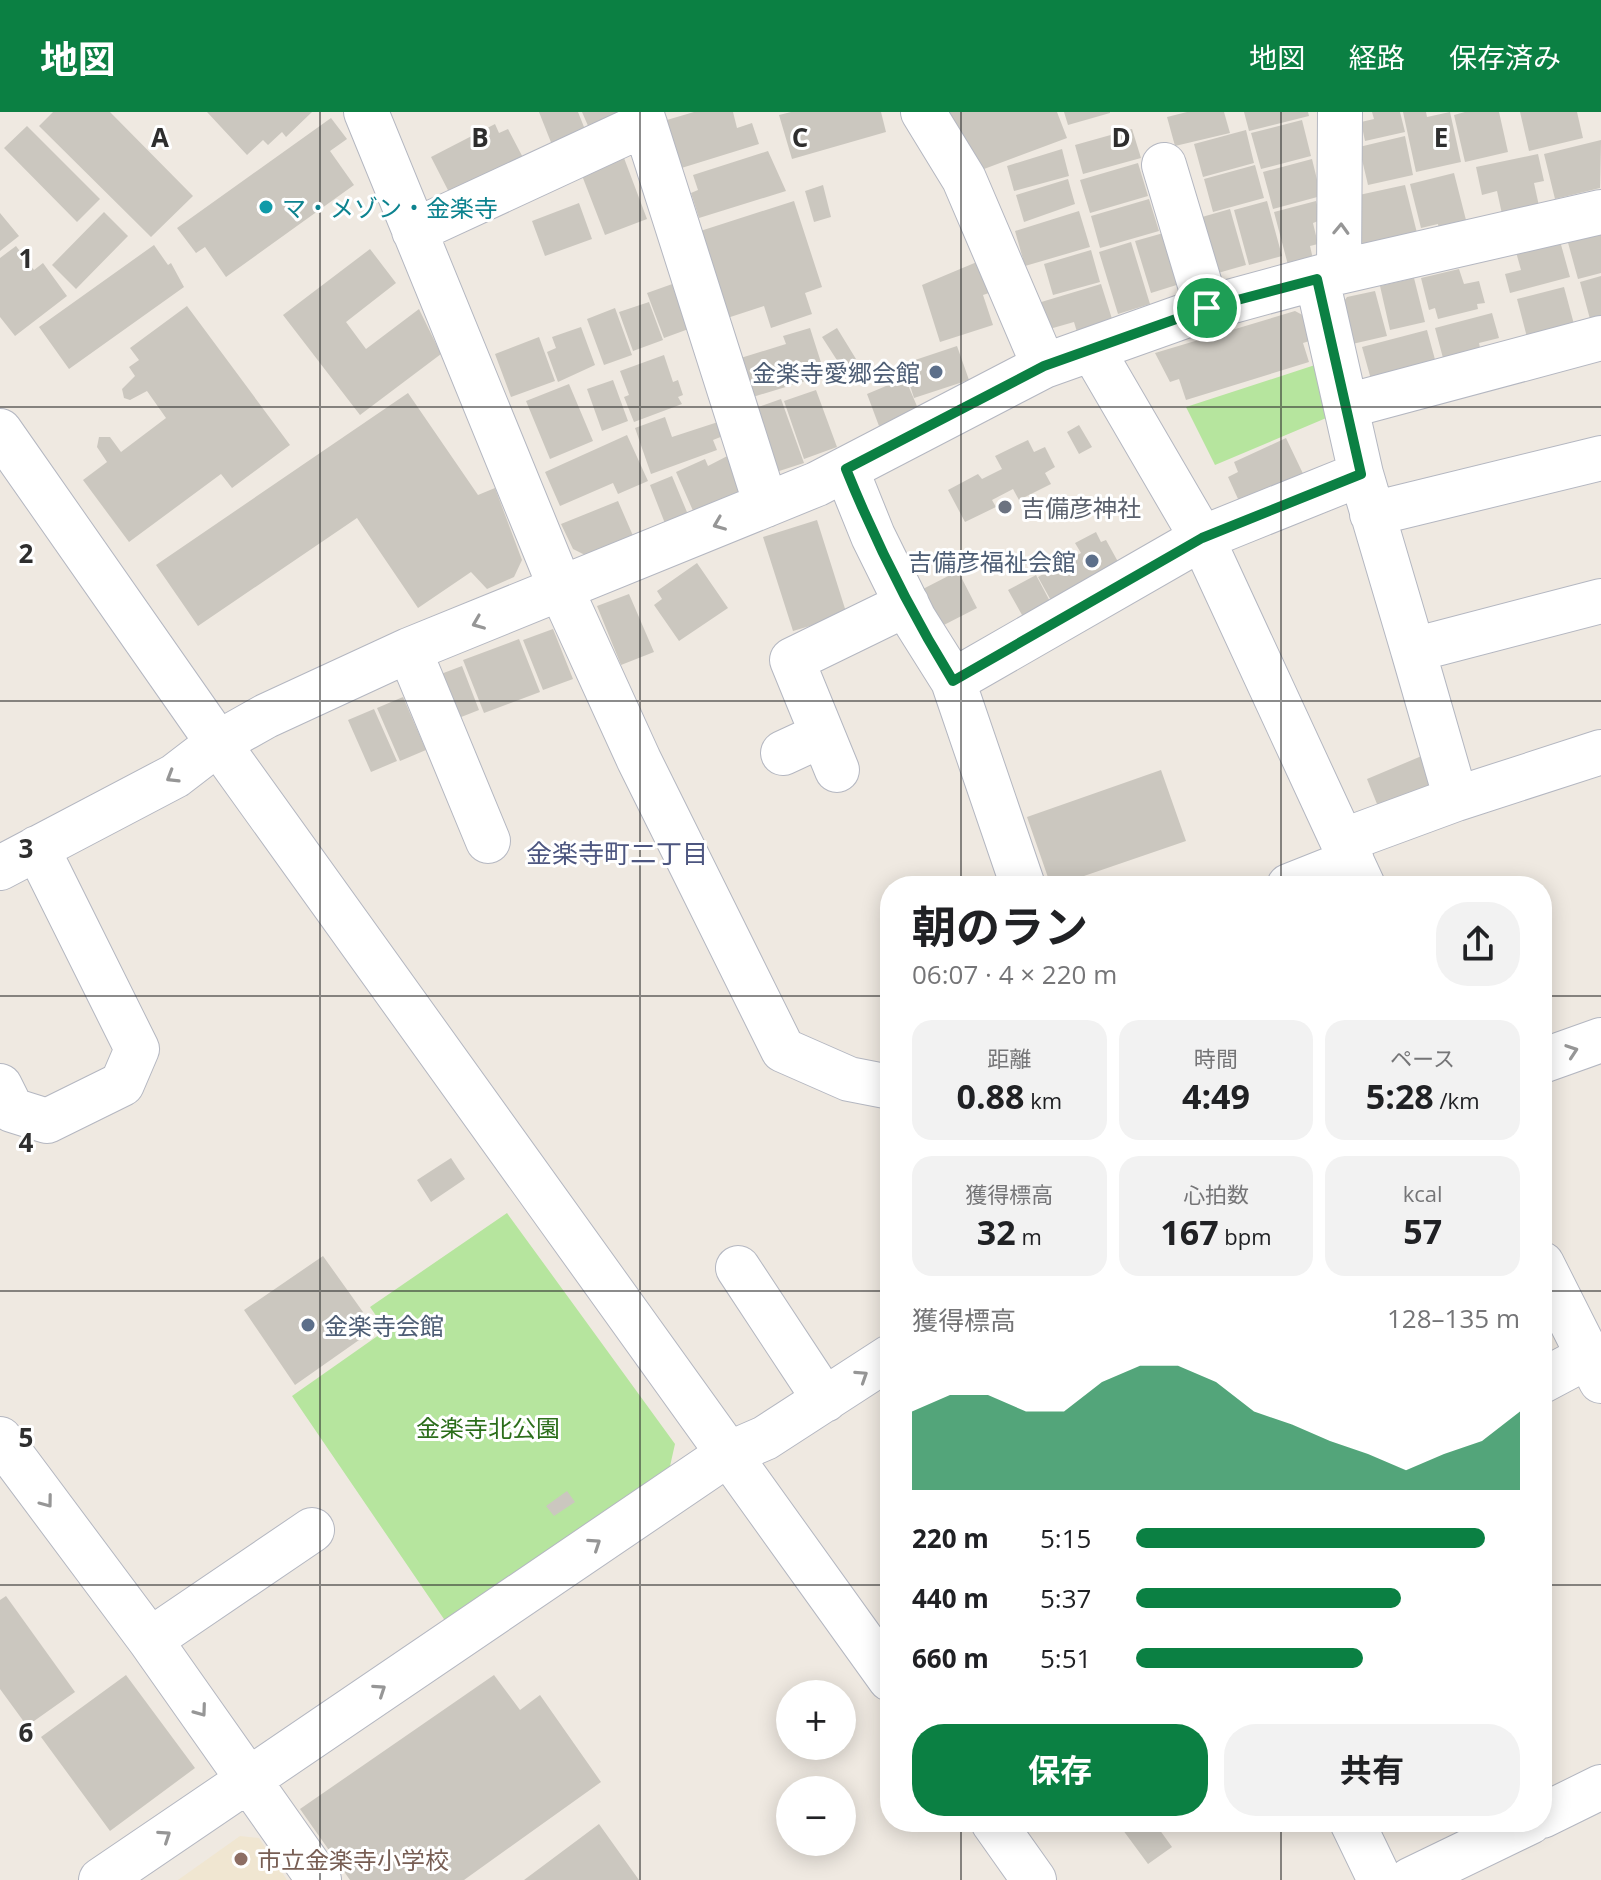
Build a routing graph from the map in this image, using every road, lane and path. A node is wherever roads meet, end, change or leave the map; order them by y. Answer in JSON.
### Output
{"nodes":[{"id":1,"x":366,"y":112,"type":"edge"},
{"id":2,"x":923,"y":112,"type":"edge"},
{"id":3,"x":1340,"y":112,"type":"edge"},
{"id":4,"x":643,"y":118,"type":"edge"},
{"id":5,"x":1164,"y":165,"type":"dead end"},
{"id":6,"x":1601,"y":212,"type":"edge"},
{"id":7,"x":414,"y":231,"type":"junction"},
{"id":8,"x":1328,"y":275,"type":"junction"},
{"id":9,"x":1207,"y":308,"type":"junction"},
{"id":10,"x":1601,"y":338,"type":"edge"},
{"id":11,"x":1093,"y":351,"type":"junction"},
{"id":12,"x":1044,"y":366,"type":"junction"},
{"id":13,"x":1347,"y":406,"type":"junction"},
{"id":14,"x":0,"y":431,"type":"edge"},
{"id":15,"x":1601,"y":458,"type":"edge"},
{"id":16,"x":846,"y":469,"type":"junction"},
{"id":17,"x":1367,"y":494,"type":"junction"},
{"id":18,"x":766,"y":505,"type":"junction"},
{"id":19,"x":1202,"y":538,"type":"junction"},
{"id":20,"x":561,"y":589,"type":"junction"},
{"id":21,"x":1601,"y":601,"type":"edge"},
{"id":22,"x":907,"y":604,"type":"junction"},
{"id":23,"x":409,"y":650,"type":"junction"},
{"id":24,"x":1413,"y":650,"type":"junction"},
{"id":25,"x":953,"y":681,"type":"junction"},
{"id":26,"x":218,"y":743,"type":"junction"},
{"id":27,"x":814,"y":752,"type":"dead end"},
{"id":28,"x":1601,"y":752,"type":"edge"},
{"id":29,"x":1456,"y":799,"type":"junction"},
{"id":30,"x":488,"y":841,"type":"dead end"},
{"id":31,"x":18,"y":858,"type":"edge"},
{"id":32,"x":1352,"y":863,"type":"edge"},
{"id":33,"x":1020,"y":876,"type":"edge"},
{"id":34,"x":1316,"y":876,"type":"edge"},
{"id":35,"x":1601,"y":1040,"type":"edge"},
{"id":36,"x":1552,"y":1057,"type":"edge"},
{"id":37,"x":880,"y":1085,"type":"edge"},
{"id":38,"x":0,"y":1086,"type":"edge"},
{"id":39,"x":738,"y":1268,"type":"dead end"},
{"id":40,"x":1552,"y":1284,"type":"edge"},
{"id":41,"x":880,"y":1364,"type":"edge"},
{"id":42,"x":1595,"y":1368,"type":"edge"},
{"id":43,"x":1552,"y":1379,"type":"edge"},
{"id":44,"x":825,"y":1400,"type":"junction"},
{"id":45,"x":0,"y":1439,"type":"edge"},
{"id":46,"x":728,"y":1454,"type":"junction"},
{"id":47,"x":312,"y":1530,"type":"dead end"},
{"id":48,"x":150,"y":1640,"type":"junction"},
{"id":49,"x":880,"y":1665,"type":"edge"},
{"id":50,"x":249,"y":1779,"type":"junction"},
{"id":51,"x":1601,"y":1787,"type":"edge"},
{"id":52,"x":1552,"y":1811,"type":"edge"},
{"id":53,"x":1000,"y":1832,"type":"edge"},
{"id":54,"x":1357,"y":1832,"type":"edge"},
{"id":55,"x":1509,"y":1832,"type":"edge"},
{"id":56,"x":101,"y":1880,"type":"edge"},
{"id":57,"x":319,"y":1880,"type":"edge"},
{"id":58,"x":1034,"y":1880,"type":"edge"},
{"id":59,"x":1380,"y":1880,"type":"edge"},
{"id":60,"x":1410,"y":1880,"type":"edge"}],
"edges":[{"from":1,"to":7,"type":"street"},
{"from":2,"to":12,"type":"street"},
{"from":8,"to":3,"type":"street","one_way":true},
{"from":4,"to":7,"type":"street"},
{"from":4,"to":18,"type":"street"},
{"from":5,"to":9,"type":"street"},
{"from":6,"to":8,"type":"street"},
{"from":7,"to":20,"type":"street"},
{"from":8,"to":9,"type":"street"},
{"from":8,"to":13,"type":"street"},
{"from":9,"to":11,"type":"street"},
{"from":10,"to":13,"type":"street"},
{"from":11,"to":12,"type":"street"},
{"from":11,"to":19,"type":"street"},
{"from":12,"to":16,"type":"street"},
{"from":13,"to":17,"type":"street"},
{"from":14,"to":26,"type":"street"},
{"from":15,"to":17,"type":"street"},
{"from":16,"to":18,"type":"street"},
{"from":16,"to":22,"type":"street"},
{"from":17,"to":19,"type":"street"},
{"from":17,"to":24,"type":"street"},
{"from":18,"to":20,"type":"street","one_way":true},
{"from":19,"to":25,"type":"street"},
{"from":19,"to":32,"type":"street"},
{"from":20,"to":23,"type":"street","one_way":true},
{"from":20,"to":37,"type":"street"},
{"from":21,"to":24,"type":"street"},
{"from":22,"to":25,"type":"street"},
{"from":22,"to":27,"type":"street"},
{"from":23,"to":26,"type":"street"},
{"from":23,"to":30,"type":"street"},
{"from":24,"to":29,"type":"street"},
{"from":25,"to":33,"type":"street"},
{"from":26,"to":31,"type":"street","one_way":true},
{"from":26,"to":46,"type":"street"},
{"from":28,"to":29,"type":"street"},
{"from":29,"to":32,"type":"street"},
{"from":31,"to":38,"type":"street"},
{"from":32,"to":34,"type":"street"},
{"from":36,"to":35,"type":"street","one_way":true},
{"from":39,"to":44,"type":"street"},
{"from":40,"to":42,"type":"street"},
{"from":44,"to":41,"type":"street","one_way":true},
{"from":42,"to":43,"type":"street"},
{"from":44,"to":46,"type":"street"},
{"from":45,"to":48,"type":"street","one_way":true},
{"from":46,"to":49,"type":"street"},
{"from":50,"to":46,"type":"street","one_way":true},
{"from":47,"to":48,"type":"street"},
{"from":48,"to":50,"type":"street","one_way":true},
{"from":56,"to":50,"type":"street","one_way":true},
{"from":50,"to":57,"type":"street"},
{"from":51,"to":52,"type":"street"},
{"from":53,"to":58,"type":"street"},
{"from":54,"to":59,"type":"street"},
{"from":55,"to":60,"type":"street"}]}
